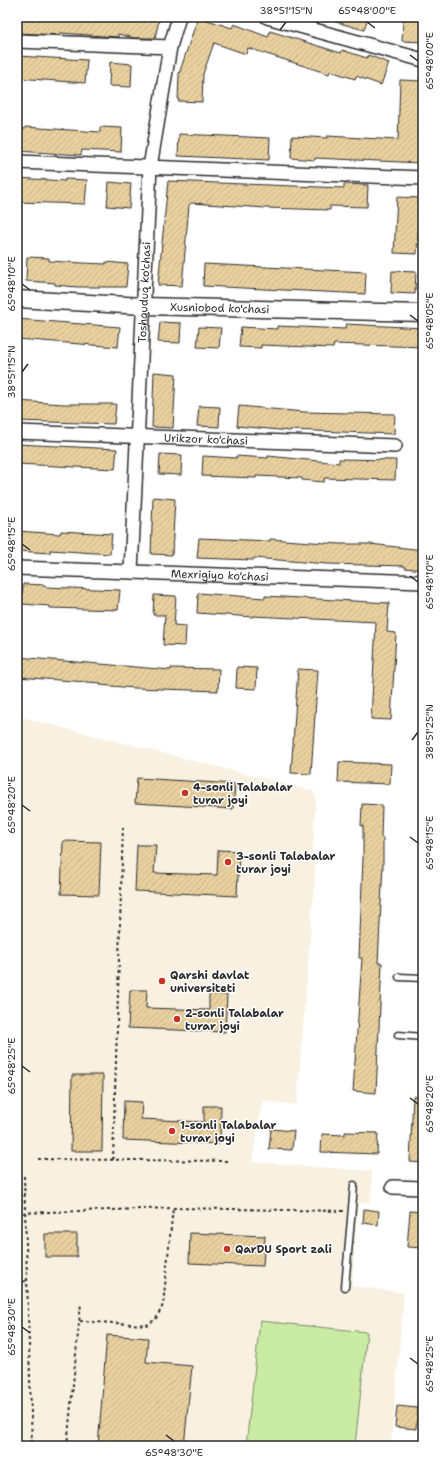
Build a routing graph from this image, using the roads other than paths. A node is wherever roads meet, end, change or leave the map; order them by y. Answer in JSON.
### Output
{"nodes":[{"id":1,"x":179,"y":17,"type":"edge"},
{"id":2,"x":267,"y":17,"type":"edge"},
{"id":3,"x":17,"y":41,"type":"edge"},
{"id":4,"x":170,"y":47,"type":"junction"},
{"id":5,"x":423,"y":60,"type":"edge"},
{"id":6,"x":17,"y":162,"type":"edge"},
{"id":7,"x":150,"y":167,"type":"junction"},
{"id":8,"x":423,"y":178,"type":"edge"},
{"id":9,"x":17,"y":299,"type":"edge"},
{"id":10,"x":144,"y":306,"type":"junction"},
{"id":11,"x":423,"y":313,"type":"edge"},
{"id":12,"x":17,"y":432,"type":"edge"},
{"id":13,"x":138,"y":436,"type":"junction"},
{"id":14,"x":395,"y":446,"type":"dead end"},
{"id":15,"x":17,"y":568,"type":"edge"},
{"id":16,"x":131,"y":571,"type":"junction"},
{"id":17,"x":423,"y":582,"type":"edge"},
{"id":18,"x":399,"y":977,"type":"dead end"},
{"id":19,"x":423,"y":978,"type":"edge"},
{"id":20,"x":398,"y":1035,"type":"dead end"},
{"id":21,"x":423,"y":1036,"type":"edge"},
{"id":22,"x":354,"y":1186,"type":"dead end"},
{"id":23,"x":393,"y":1187,"type":"dead end"},
{"id":24,"x":423,"y":1188,"type":"edge"},
{"id":25,"x":346,"y":1287,"type":"dead end"}],
"edges":[{"from":1,"to":4,"type":"street","name":"Toshquduq ko'chasi"},
{"from":2,"to":5,"type":"street"},
{"from":3,"to":4,"type":"street"},
{"from":4,"to":7,"type":"street","name":"Toshquduq ko'chasi"},
{"from":6,"to":7,"type":"street"},
{"from":7,"to":8,"type":"street"},
{"from":7,"to":10,"type":"street","name":"Toshquduq ko'chasi"},
{"from":9,"to":10,"type":"street","name":"Xusniobod ko'chasi"},
{"from":10,"to":11,"type":"street","name":"Xusniobod ko'chasi"},
{"from":10,"to":13,"type":"street","name":"Toshquduq ko'chasi"},
{"from":12,"to":13,"type":"street","name":"Urikzor ko'chasi"},
{"from":13,"to":14,"type":"street","name":"Urikzor ko'chasi"},
{"from":13,"to":16,"type":"street","name":"Toshquduq ko'chasi"},
{"from":15,"to":16,"type":"street","name":"Mexrigiyo ko'chasi"},
{"from":16,"to":17,"type":"street","name":"Mexrigiyo ko'chasi"},
{"from":18,"to":19,"type":"lane"},
{"from":20,"to":21,"type":"lane"},
{"from":22,"to":25,"type":"lane"},
{"from":23,"to":24,"type":"street"}]}
